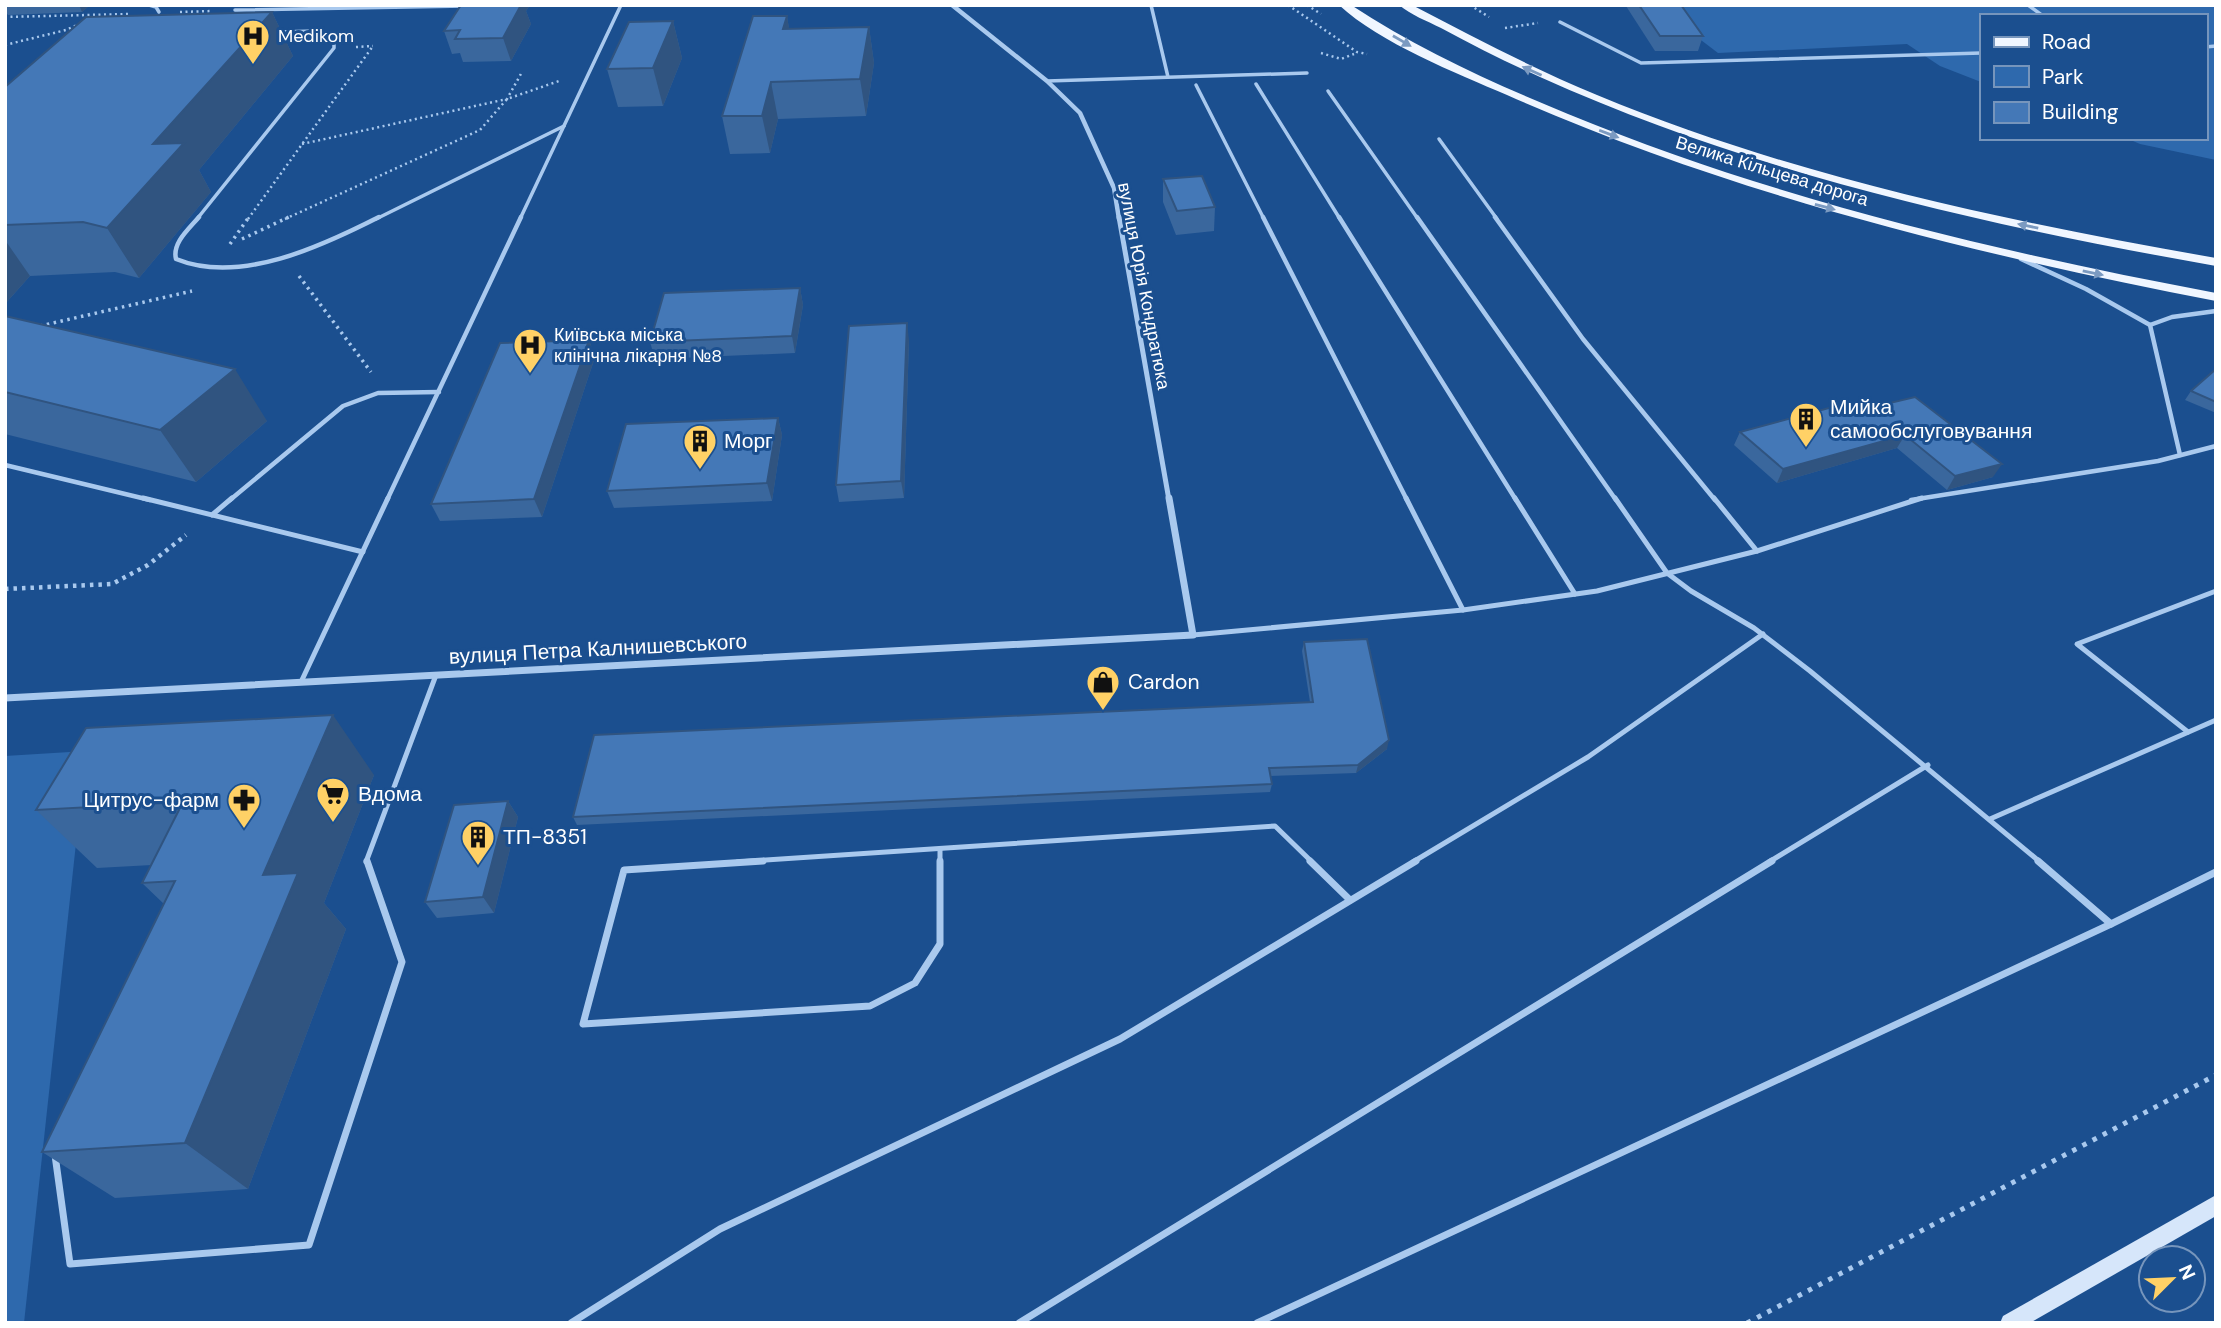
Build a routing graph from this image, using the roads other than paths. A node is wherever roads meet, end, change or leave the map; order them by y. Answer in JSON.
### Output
{"nodes":[{"id":1,"x":149,"y":5,"type":"edge"},
{"id":2,"x":621,"y":5,"type":"edge"},
{"id":3,"x":952,"y":5,"type":"edge"},
{"id":4,"x":1151,"y":5,"type":"edge"},
{"id":5,"x":1344,"y":5,"type":"edge"},
{"id":6,"x":1404,"y":5,"type":"edge"},
{"id":7,"x":469,"y":6,"type":"edge"},
{"id":8,"x":235,"y":10,"type":"edge"},
{"id":9,"x":267,"y":10,"type":"junction"},
{"id":10,"x":159,"y":12,"type":"edge"},
{"id":11,"x":261,"y":15,"type":"edge"},
{"id":12,"x":1560,"y":22,"type":"road end"},
{"id":13,"x":268,"y":32,"type":"dead end"},
{"id":14,"x":1980,"y":53,"type":"edge"},
{"id":15,"x":1307,"y":73,"type":"dead end"},
{"id":16,"x":1168,"y":77,"type":"junction"},
{"id":17,"x":1047,"y":81,"type":"junction"},
{"id":18,"x":1256,"y":84,"type":"dead end"},
{"id":19,"x":1196,"y":85,"type":"dead end"},
{"id":20,"x":1328,"y":91,"type":"dead end"},
{"id":21,"x":564,"y":126,"type":"junction"},
{"id":22,"x":1439,"y":139,"type":"dead end"},
{"id":23,"x":2014,"y":256,"type":"junction"},
{"id":24,"x":2216,"y":262,"type":"edge"},
{"id":25,"x":2216,"y":298,"type":"edge"},
{"id":26,"x":2216,"y":311,"type":"edge"},
{"id":27,"x":2150,"y":325,"type":"junction"},
{"id":28,"x":439,"y":392,"type":"junction"},
{"id":29,"x":2216,"y":446,"type":"edge"},
{"id":30,"x":2180,"y":456,"type":"junction"},
{"id":31,"x":5,"y":465,"type":"edge"},
{"id":32,"x":212,"y":515,"type":"junction"},
{"id":33,"x":1757,"y":551,"type":"junction"},
{"id":34,"x":363,"y":552,"type":"junction"},
{"id":35,"x":1667,"y":573,"type":"junction"},
{"id":36,"x":2216,"y":591,"type":"edge"},
{"id":37,"x":1575,"y":594,"type":"junction"},
{"id":38,"x":1463,"y":610,"type":"junction"},
{"id":39,"x":1763,"y":634,"type":"junction"},
{"id":40,"x":1193,"y":635,"type":"junction"},
{"id":41,"x":436,"y":675,"type":"junction"},
{"id":42,"x":301,"y":682,"type":"junction"},
{"id":43,"x":5,"y":698,"type":"edge"},
{"id":44,"x":2216,"y":720,"type":"edge"},
{"id":45,"x":2188,"y":732,"type":"junction"},
{"id":46,"x":1928,"y":765,"type":"junction"},
{"id":47,"x":1990,"y":820,"type":"junction"},
{"id":48,"x":940,"y":849,"type":"junction"},
{"id":49,"x":2216,"y":872,"type":"edge"},
{"id":50,"x":1350,"y":900,"type":"junction"},
{"id":51,"x":2110,"y":924,"type":"junction"},
{"id":52,"x":54,"y":1146,"type":"edge"},
{"id":53,"x":2216,"y":1205,"type":"edge"},
{"id":54,"x":571,"y":1323,"type":"edge"},
{"id":55,"x":1019,"y":1323,"type":"edge"},
{"id":56,"x":1257,"y":1323,"type":"edge"},
{"id":57,"x":2010,"y":1323,"type":"edge"}],
"edges":[{"from":1,"to":10,"type":"lane"},
{"from":2,"to":21,"type":"lane"},
{"from":3,"to":17,"type":"street","name":"вулиця Юрія Кондратюка"},
{"from":4,"to":16,"type":"lane"},
{"from":5,"to":23,"type":"main road","name":"Велика Кільцева дорога","one_way":true},
{"from":24,"to":6,"type":"main road","name":"Велика Кільцева дорога","one_way":true},
{"from":7,"to":9,"type":"lane"},
{"from":8,"to":9,"type":"lane"},
{"from":9,"to":11,"type":"lane"},
{"from":12,"to":14,"type":"lane"},
{"from":13,"to":21,"type":"lane"},
{"from":15,"to":16,"type":"lane"},
{"from":16,"to":17,"type":"lane"},
{"from":17,"to":40,"type":"street","name":"вулиця Юрія Кондратюка"},
{"from":18,"to":37,"type":"lane"},
{"from":19,"to":38,"type":"lane"},
{"from":20,"to":35,"type":"lane"},
{"from":21,"to":28,"type":"lane"},
{"from":22,"to":33,"type":"lane"},
{"from":23,"to":25,"type":"main road","name":"Велика Кільцева дорога","one_way":true},
{"from":23,"to":27,"type":"lane"},
{"from":26,"to":27,"type":"lane"},
{"from":27,"to":30,"type":"lane"},
{"from":28,"to":32,"type":"lane"},
{"from":28,"to":34,"type":"lane"},
{"from":29,"to":30,"type":"lane"},
{"from":30,"to":33,"type":"lane"},
{"from":31,"to":32,"type":"lane"},
{"from":32,"to":34,"type":"lane"},
{"from":33,"to":35,"type":"lane"},
{"from":34,"to":42,"type":"lane"},
{"from":35,"to":37,"type":"lane"},
{"from":35,"to":39,"type":"lane"},
{"from":36,"to":45,"type":"lane"},
{"from":37,"to":38,"type":"lane"},
{"from":38,"to":40,"type":"lane"},
{"from":39,"to":46,"type":"lane"},
{"from":39,"to":50,"type":"lane"},
{"from":40,"to":41,"type":"street","name":"вулиця Петра Калнишевського"},
{"from":41,"to":42,"type":"street","name":"вулиця Петра Калнишевського"},
{"from":41,"to":52,"type":"lane"},
{"from":42,"to":43,"type":"street","name":"вулиця Петра Калнишевського"},
{"from":44,"to":45,"type":"lane"},
{"from":45,"to":47,"type":"lane"},
{"from":46,"to":47,"type":"lane"},
{"from":46,"to":55,"type":"lane"},
{"from":47,"to":51,"type":"lane"},
{"from":48,"to":48,"type":"lane"},
{"from":48,"to":50,"type":"lane"},
{"from":49,"to":51,"type":"lane"},
{"from":50,"to":54,"type":"lane"},
{"from":51,"to":56,"type":"lane"},
{"from":53,"to":57,"type":"main road"}]}
